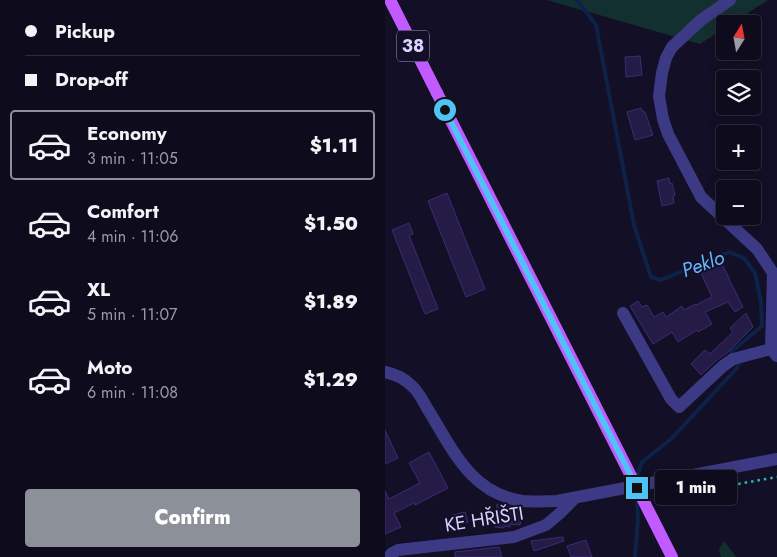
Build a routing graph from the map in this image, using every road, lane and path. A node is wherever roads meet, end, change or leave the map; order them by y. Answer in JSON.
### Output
{"nodes":[{"id":1,"x":390,"y":0,"type":"edge"},
{"id":2,"x":730,"y":0,"type":"edge"},
{"id":3,"x":623,"y":312,"type":"dead end"},
{"id":4,"x":774,"y":352,"type":"edge"},
{"id":5,"x":385,"y":372,"type":"edge"},
{"id":6,"x":777,"y":459,"type":"edge"},
{"id":7,"x":777,"y":477,"type":"edge"},
{"id":8,"x":649,"y":482,"type":"junction"},
{"id":9,"x":576,"y":497,"type":"junction"},
{"id":10,"x":389,"y":557,"type":"edge"},
{"id":11,"x":672,"y":557,"type":"edge"}],
"edges":[{"from":1,"to":11,"type":"main road","number":"38","bridge":true},
{"from":2,"to":4,"type":"street"},
{"from":3,"to":4,"type":"street"},
{"from":5,"to":9,"type":"street"},
{"from":6,"to":8,"type":"street"},
{"from":7,"to":8,"type":"path"},
{"from":8,"to":9,"type":"street"},
{"from":9,"to":10,"type":"street","name":"KE HŘIŠTI"}]}
